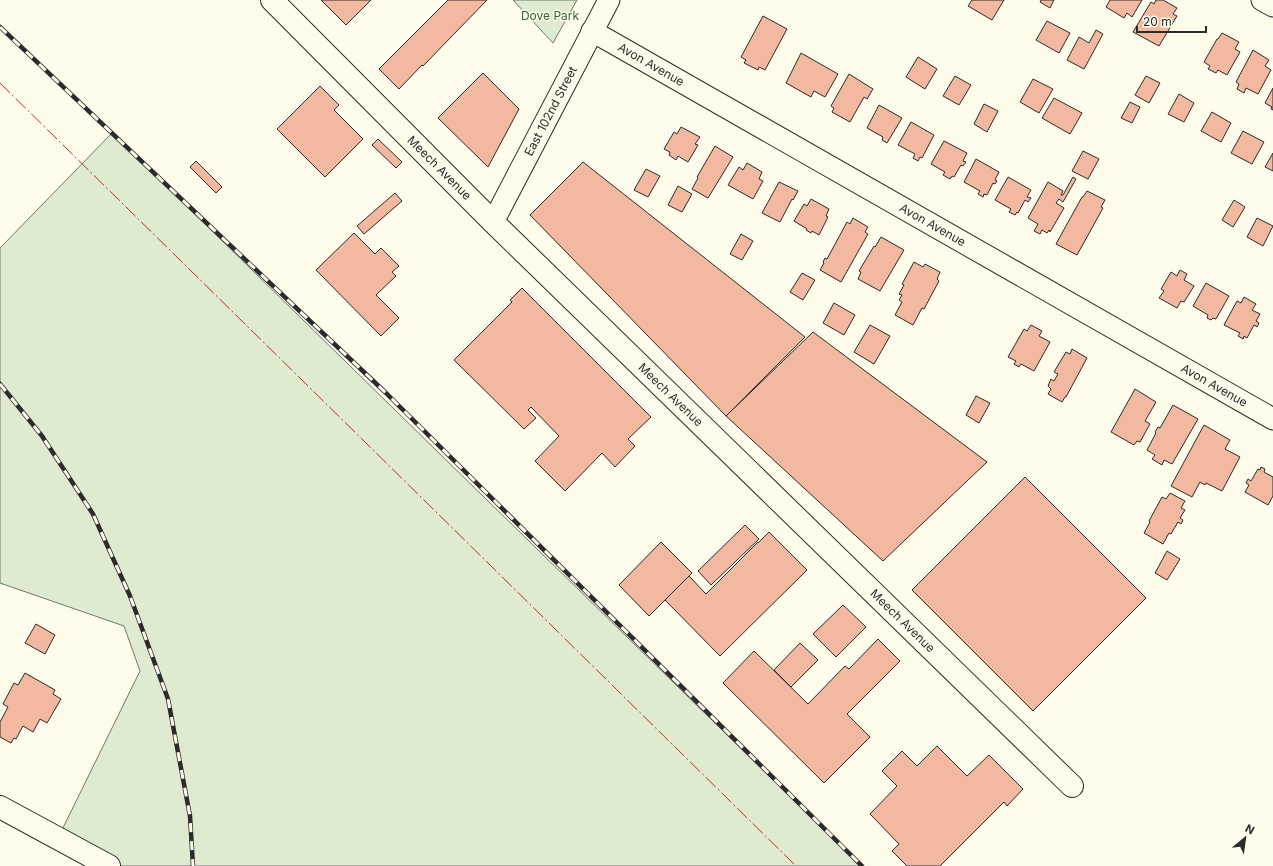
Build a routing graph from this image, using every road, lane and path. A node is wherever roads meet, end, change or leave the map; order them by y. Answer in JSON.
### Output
{"nodes":[{"id":1,"x":272,"y":0,"type":"edge"},
{"id":2,"x":609,"y":0,"type":"edge"},
{"id":3,"x":1262,"y":0,"type":"edge"},
{"id":4,"x":1273,"y":6,"type":"edge"},
{"id":5,"x":592,"y":31,"type":"junction"},
{"id":6,"x":493,"y":222,"type":"junction"},
{"id":7,"x":1271,"y":413,"type":"edge"},
{"id":8,"x":1072,"y":786,"type":"dead end"},
{"id":9,"x":0,"y":807,"type":"edge"},
{"id":10,"x":109,"y":866,"type":"edge"}],
"edges":[{"from":1,"to":6,"type":"street","name":"Meech Avenue"},
{"from":2,"to":5,"type":"street","name":"East 102nd Street"},
{"from":3,"to":4,"type":"street"},
{"from":5,"to":6,"type":"street","name":"East 102nd Street"},
{"from":5,"to":7,"type":"street","name":"Avon Avenue"},
{"from":6,"to":8,"type":"street","name":"Meech Avenue"},
{"from":9,"to":10,"type":"street"}]}
